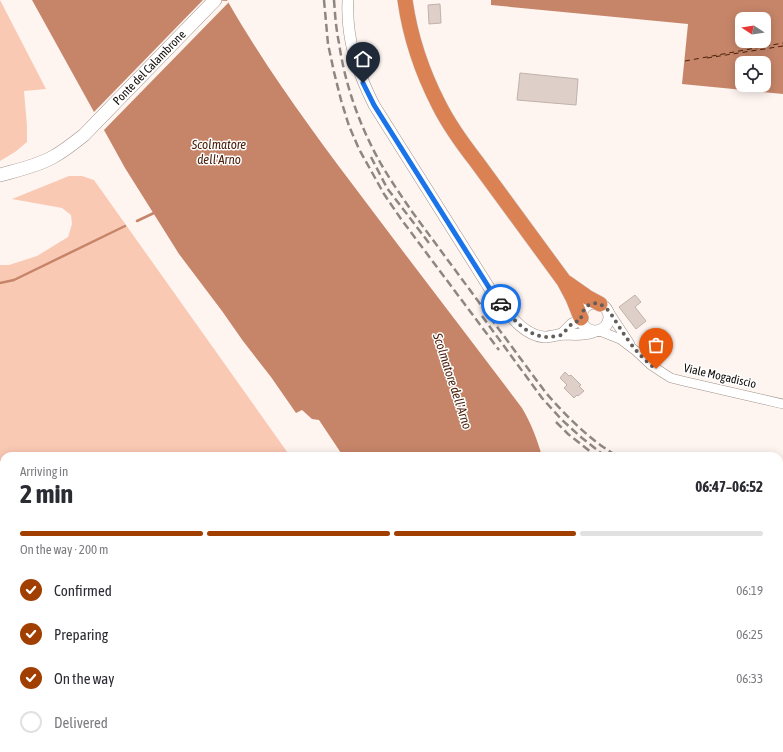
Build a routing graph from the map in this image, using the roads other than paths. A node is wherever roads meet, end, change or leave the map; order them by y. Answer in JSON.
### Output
{"nodes":[{"id":1,"x":215,"y":0,"type":"edge"},
{"id":2,"x":348,"y":0,"type":"edge"},
{"id":3,"x":405,"y":0,"type":"edge"},
{"id":4,"x":0,"y":175,"type":"edge"},
{"id":5,"x":564,"y":281,"type":"junction"},
{"id":6,"x":603,"y":306,"type":"junction"},
{"id":7,"x":581,"y":319,"type":"junction"},
{"id":8,"x":597,"y":331,"type":"junction"},
{"id":9,"x":562,"y":334,"type":"junction"},
{"id":10,"x":636,"y":351,"type":"junction"},
{"id":11,"x":783,"y":404,"type":"edge"}],
"edges":[{"from":1,"to":4,"type":"main road","name":"Ponte del Calambrone"},
{"from":2,"to":9,"type":"street"},
{"from":3,"to":5,"type":"highway"},
{"from":5,"to":6,"type":"highway"},
{"from":5,"to":7,"type":"highway"},
{"from":6,"to":7,"type":"street"},
{"from":6,"to":8,"type":"street"},
{"from":6,"to":10,"type":"street","name":"Viale Mogadiscio"},
{"from":7,"to":8,"type":"street","name":"Viale Mogadiscio"},
{"from":7,"to":9,"type":"street"},
{"from":8,"to":9,"type":"street"},
{"from":8,"to":10,"type":"street","name":"Viale Mogadiscio"},
{"from":10,"to":11,"type":"street","name":"Viale Mogadiscio"}]}
